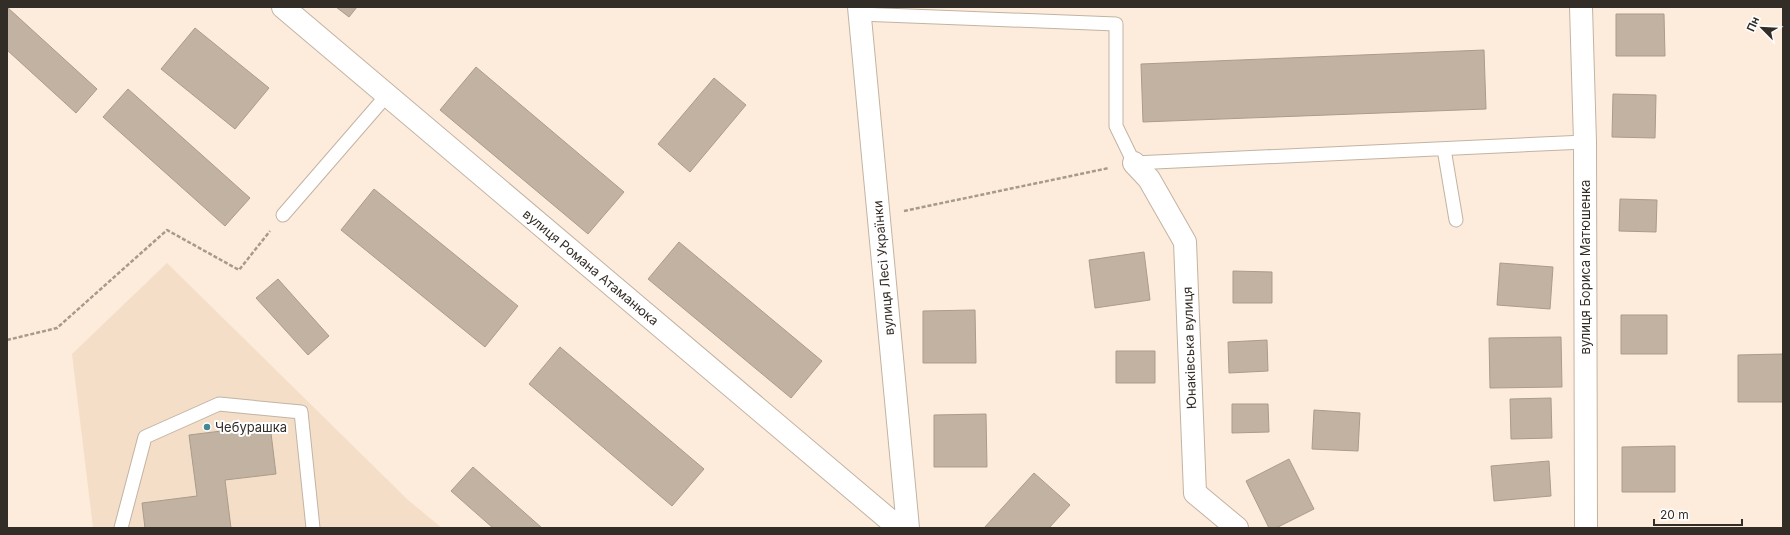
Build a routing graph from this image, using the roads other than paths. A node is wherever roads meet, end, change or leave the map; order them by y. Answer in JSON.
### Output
{"nodes":[{"id":1,"x":283,"y":7,"type":"edge"},
{"id":2,"x":1581,"y":7,"type":"edge"},
{"id":3,"x":859,"y":11,"type":"edge"},
{"id":4,"x":386,"y":95,"type":"junction"},
{"id":5,"x":1584,"y":142,"type":"junction"},
{"id":6,"x":1444,"y":149,"type":"junction"},
{"id":7,"x":1134,"y":163,"type":"junction"},
{"id":8,"x":283,"y":215,"type":"road end"},
{"id":9,"x":1456,"y":220,"type":"dead end"},
{"id":10,"x":121,"y":528,"type":"edge"},
{"id":11,"x":313,"y":528,"type":"edge"},
{"id":12,"x":899,"y":528,"type":"edge"},
{"id":13,"x":908,"y":528,"type":"edge"},
{"id":14,"x":1237,"y":528,"type":"edge"},
{"id":15,"x":1586,"y":528,"type":"edge"}],
"edges":[{"from":1,"to":4,"type":"street","name":"вулиця Романа Атаманюка"},
{"from":2,"to":5,"type":"street","name":"вулиця Бориса Матюшенка"},
{"from":3,"to":7,"type":"lane"},
{"from":3,"to":13,"type":"street","name":"вулиця Лесі Українки"},
{"from":4,"to":8,"type":"lane"},
{"from":4,"to":12,"type":"street","name":"вулиця Романа Атаманюка"},
{"from":5,"to":6,"type":"lane"},
{"from":5,"to":15,"type":"street","name":"вулиця Бориса Матюшенка"},
{"from":6,"to":7,"type":"lane"},
{"from":6,"to":9,"type":"lane"},
{"from":7,"to":14,"type":"street","name":"Юнаківська вулиця"},
{"from":10,"to":11,"type":"lane"}]}
